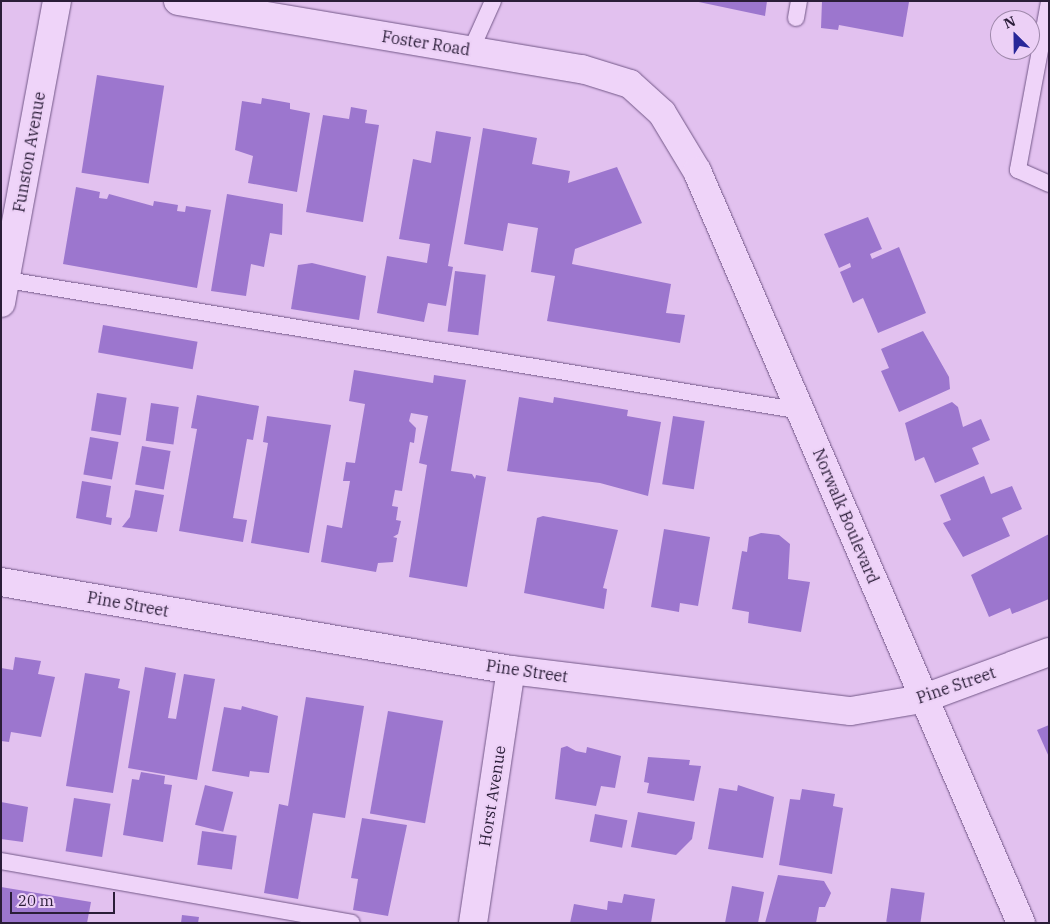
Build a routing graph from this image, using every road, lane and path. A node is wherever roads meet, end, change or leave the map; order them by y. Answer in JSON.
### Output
{"nodes":[{"id":1,"x":57,"y":1,"type":"edge"},
{"id":2,"x":178,"y":1,"type":"edge"},
{"id":3,"x":493,"y":1,"type":"edge"},
{"id":4,"x":799,"y":1,"type":"edge"},
{"id":5,"x":1049,"y":2,"type":"edge"},
{"id":6,"x":214,"y":5,"type":"edge"},
{"id":7,"x":796,"y":18,"type":"dead end"},
{"id":8,"x":471,"y":50,"type":"junction"},
{"id":9,"x":662,"y":113,"type":"joint"},
{"id":10,"x":1049,"y":184,"type":"edge"},
{"id":11,"x":3,"y":287,"type":"edge"},
{"id":12,"x":802,"y":411,"type":"junction"},
{"id":13,"x":1,"y":582,"type":"edge"},
{"id":14,"x":1049,"y":652,"type":"edge"},
{"id":15,"x":511,"y":670,"type":"junction"},
{"id":16,"x":922,"y":699,"type":"junction"},
{"id":17,"x":1,"y":861,"type":"edge"},
{"id":18,"x":352,"y":923,"type":"edge"},
{"id":19,"x":473,"y":923,"type":"edge"},
{"id":20,"x":1021,"y":923,"type":"edge"}],
"edges":[{"from":1,"to":11,"type":"street","name":"Funston Avenue"},
{"from":2,"to":6,"type":"street","name":"Foster Road"},
{"from":3,"to":8,"type":"lane"},
{"from":4,"to":7,"type":"lane"},
{"from":5,"to":10,"type":"lane"},
{"from":6,"to":8,"type":"street","name":"Foster Road"},
{"from":8,"to":9,"type":"street","name":"Foster Road"},
{"from":9,"to":12,"type":"street","name":"Norwalk Boulevard"},
{"from":11,"to":12,"type":"lane"},
{"from":12,"to":16,"type":"street","name":"Norwalk Boulevard"},
{"from":13,"to":15,"type":"street","name":"Pine Street"},
{"from":14,"to":16,"type":"street","name":"Pine Street"},
{"from":15,"to":16,"type":"street","name":"Pine Street"},
{"from":15,"to":19,"type":"street","name":"Horst Avenue"},
{"from":16,"to":20,"type":"street","name":"Norwalk Boulevard"},
{"from":17,"to":18,"type":"lane"}]}
